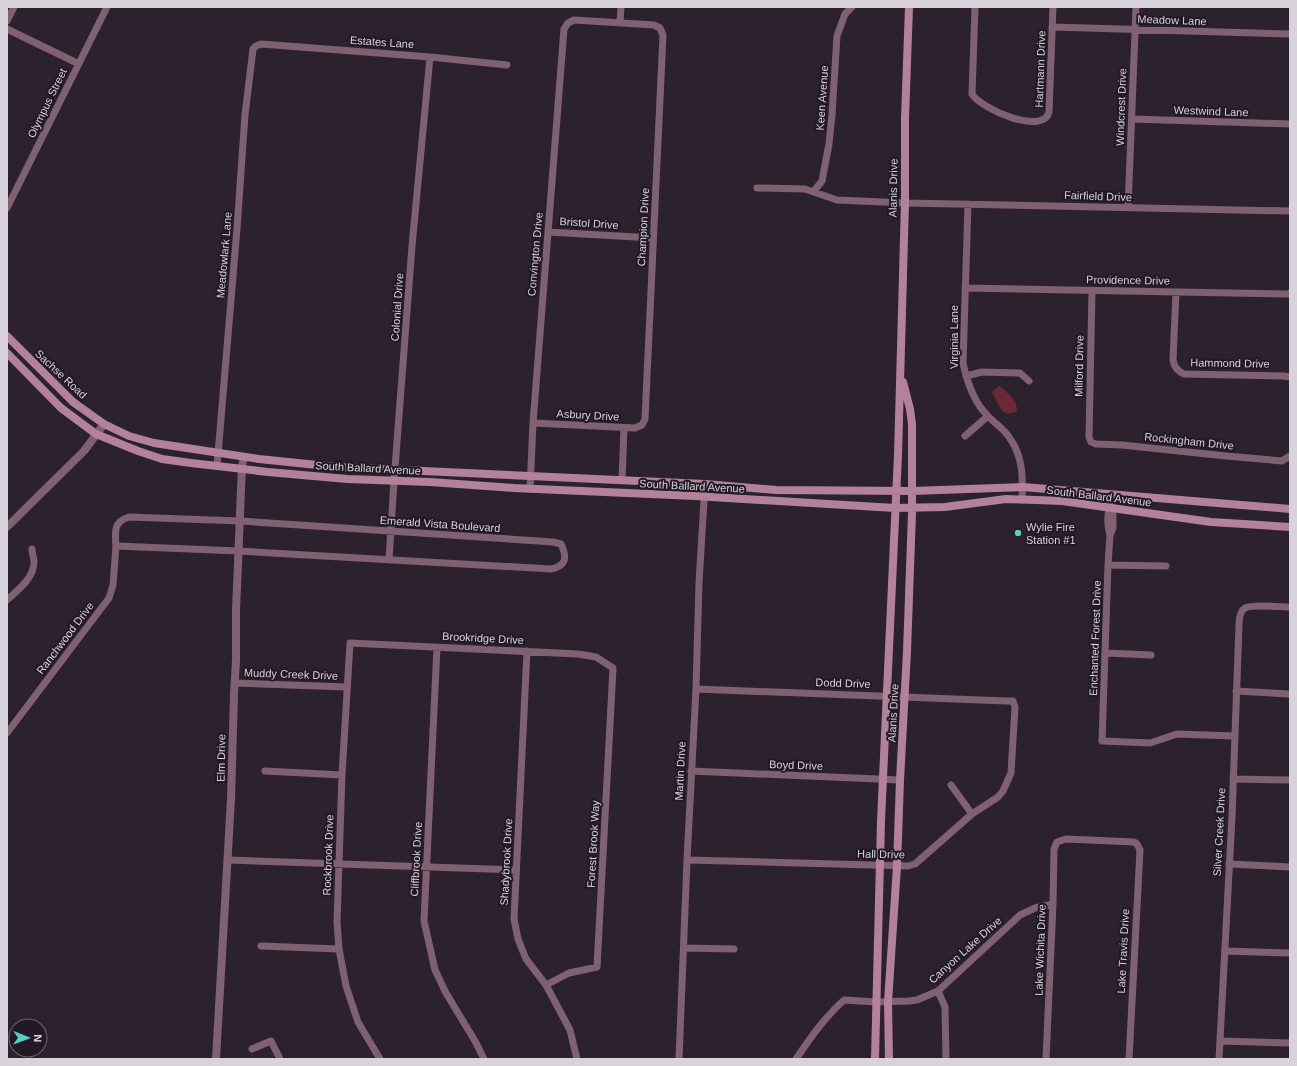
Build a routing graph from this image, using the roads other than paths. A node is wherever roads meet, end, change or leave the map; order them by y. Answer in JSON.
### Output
{"nodes":[{"id":1,"x":14,"y":7,"type":"edge"},
{"id":2,"x":107,"y":7,"type":"edge"},
{"id":3,"x":621,"y":7,"type":"edge"},
{"id":4,"x":852,"y":7,"type":"edge"},
{"id":5,"x":909,"y":7,"type":"edge"},
{"id":6,"x":975,"y":7,"type":"edge"},
{"id":7,"x":1053,"y":7,"type":"edge"},
{"id":8,"x":1136,"y":7,"type":"edge"},
{"id":9,"x":7,"y":21,"type":"edge"},
{"id":10,"x":620,"y":22,"type":"junction"},
{"id":11,"x":1052,"y":27,"type":"junction"},
{"id":12,"x":7,"y":29,"type":"edge"},
{"id":13,"x":1135,"y":30,"type":"junction"},
{"id":14,"x":1290,"y":34,"type":"edge"},
{"id":15,"x":256,"y":46,"type":"joint"},
{"id":16,"x":430,"y":57,"type":"junction"},
{"id":17,"x":79,"y":64,"type":"junction"},
{"id":18,"x":507,"y":65,"type":"dead end"},
{"id":19,"x":1132,"y":119,"type":"junction"},
{"id":20,"x":1290,"y":124,"type":"edge"},
{"id":21,"x":758,"y":188,"type":"dead end"},
{"id":22,"x":814,"y":191,"type":"junction"},
{"id":23,"x":905,"y":203,"type":"junction"},
{"id":24,"x":968,"y":204,"type":"junction"},
{"id":25,"x":7,"y":208,"type":"edge"},
{"id":26,"x":1128,"y":208,"type":"junction"},
{"id":27,"x":1290,"y":211,"type":"edge"},
{"id":28,"x":548,"y":232,"type":"junction"},
{"id":29,"x":653,"y":238,"type":"junction"},
{"id":30,"x":965,"y":288,"type":"junction"},
{"id":31,"x":1092,"y":291,"type":"junction"},
{"id":32,"x":1176,"y":292,"type":"junction"},
{"id":33,"x":1290,"y":293,"type":"edge"},
{"id":34,"x":7,"y":336,"type":"edge"},
{"id":35,"x":7,"y":353,"type":"edge"},
{"id":36,"x":900,"y":370,"type":"junction"},
{"id":37,"x":966,"y":376,"type":"junction"},
{"id":38,"x":1290,"y":378,"type":"edge"},
{"id":39,"x":1028,"y":381,"type":"dead end"},
{"id":40,"x":988,"y":416,"type":"junction"},
{"id":41,"x":533,"y":423,"type":"junction"},
{"id":42,"x":104,"y":424,"type":"junction"},
{"id":43,"x":642,"y":425,"type":"joint"},
{"id":44,"x":624,"y":428,"type":"junction"},
{"id":45,"x":96,"y":434,"type":"junction"},
{"id":46,"x":965,"y":436,"type":"dead end"},
{"id":47,"x":1091,"y":442,"type":"joint"},
{"id":48,"x":219,"y":452,"type":"junction"},
{"id":49,"x":244,"y":457,"type":"junction"},
{"id":50,"x":1288,"y":458,"type":"edge"},
{"id":51,"x":217,"y":466,"type":"junction"},
{"id":52,"x":242,"y":469,"type":"junction"},
{"id":53,"x":395,"y":469,"type":"junction"},
{"id":54,"x":531,"y":476,"type":"junction"},
{"id":55,"x":622,"y":480,"type":"junction"},
{"id":56,"x":394,"y":481,"type":"junction"},
{"id":57,"x":706,"y":484,"type":"junction"},
{"id":58,"x":1023,"y":487,"type":"junction"},
{"id":59,"x":530,"y":489,"type":"junction"},
{"id":60,"x":896,"y":491,"type":"junction"},
{"id":61,"x":911,"y":491,"type":"junction"},
{"id":62,"x":1110,"y":494,"type":"junction"},
{"id":63,"x":705,"y":497,"type":"junction"},
{"id":64,"x":1022,"y":500,"type":"junction"},
{"id":65,"x":895,"y":508,"type":"junction"},
{"id":66,"x":912,"y":508,"type":"junction"},
{"id":67,"x":1110,"y":508,"type":"junction"},
{"id":68,"x":1290,"y":509,"type":"edge"},
{"id":69,"x":240,"y":521,"type":"junction"},
{"id":70,"x":1290,"y":527,"type":"edge"},
{"id":71,"x":7,"y":528,"type":"edge"},
{"id":72,"x":392,"y":532,"type":"junction"},
{"id":73,"x":116,"y":546,"type":"junction"},
{"id":74,"x":32,"y":550,"type":"dead end"},
{"id":75,"x":238,"y":551,"type":"junction"},
{"id":76,"x":389,"y":560,"type":"junction"},
{"id":77,"x":1108,"y":565,"type":"junction"},
{"id":78,"x":1166,"y":566,"type":"dead end"},
{"id":79,"x":7,"y":600,"type":"edge"},
{"id":80,"x":1290,"y":607,"type":"edge"},
{"id":81,"x":350,"y":643,"type":"joint"},
{"id":82,"x":437,"y":647,"type":"junction"},
{"id":83,"x":527,"y":651,"type":"junction"},
{"id":84,"x":1105,"y":654,"type":"junction"},
{"id":85,"x":1151,"y":655,"type":"dead end"},
{"id":86,"x":613,"y":668,"type":"joint"},
{"id":87,"x":234,"y":683,"type":"junction"},
{"id":88,"x":347,"y":687,"type":"junction"},
{"id":89,"x":696,"y":689,"type":"junction"},
{"id":90,"x":1236,"y":691,"type":"junction"},
{"id":91,"x":1290,"y":694,"type":"edge"},
{"id":92,"x":888,"y":696,"type":"junction"},
{"id":93,"x":905,"y":696,"type":"junction"},
{"id":94,"x":1013,"y":701,"type":"joint"},
{"id":95,"x":7,"y":733,"type":"edge"},
{"id":96,"x":1234,"y":736,"type":"junction"},
{"id":97,"x":266,"y":771,"type":"dead end"},
{"id":98,"x":691,"y":772,"type":"junction"},
{"id":99,"x":342,"y":775,"type":"junction"},
{"id":100,"x":1233,"y":779,"type":"junction"},
{"id":101,"x":883,"y":780,"type":"junction"},
{"id":102,"x":900,"y":780,"type":"junction"},
{"id":103,"x":1290,"y":780,"type":"edge"},
{"id":104,"x":952,"y":785,"type":"dead end"},
{"id":105,"x":972,"y":814,"type":"junction"},
{"id":106,"x":1138,"y":844,"type":"joint"},
{"id":107,"x":228,"y":860,"type":"junction"},
{"id":108,"x":687,"y":860,"type":"junction"},
{"id":109,"x":338,"y":864,"type":"junction"},
{"id":110,"x":1229,"y":864,"type":"junction"},
{"id":111,"x":880,"y":865,"type":"junction"},
{"id":112,"x":427,"y":866,"type":"junction"},
{"id":113,"x":897,"y":866,"type":"junction"},
{"id":114,"x":1290,"y":867,"type":"edge"},
{"id":115,"x":516,"y":870,"type":"junction"},
{"id":116,"x":1053,"y":904,"type":"junction"},
{"id":117,"x":261,"y":946,"type":"dead end"},
{"id":118,"x":684,"y":948,"type":"junction"},
{"id":119,"x":339,"y":949,"type":"junction"},
{"id":120,"x":734,"y":949,"type":"dead end"},
{"id":121,"x":1224,"y":951,"type":"junction"},
{"id":122,"x":1290,"y":953,"type":"edge"},
{"id":123,"x":546,"y":985,"type":"junction"},
{"id":124,"x":938,"y":991,"type":"junction"},
{"id":125,"x":876,"y":1002,"type":"junction"},
{"id":126,"x":888,"y":1002,"type":"junction"},
{"id":127,"x":1220,"y":1040,"type":"junction"},
{"id":128,"x":1290,"y":1043,"type":"edge"},
{"id":129,"x":252,"y":1049,"type":"dead end"},
{"id":130,"x":216,"y":1059,"type":"edge"},
{"id":131,"x":280,"y":1059,"type":"edge"},
{"id":132,"x":380,"y":1059,"type":"edge"},
{"id":133,"x":484,"y":1059,"type":"edge"},
{"id":134,"x":577,"y":1059,"type":"edge"},
{"id":135,"x":679,"y":1059,"type":"edge"},
{"id":136,"x":796,"y":1059,"type":"edge"},
{"id":137,"x":875,"y":1059,"type":"edge"},
{"id":138,"x":889,"y":1059,"type":"edge"},
{"id":139,"x":946,"y":1059,"type":"edge"},
{"id":140,"x":1046,"y":1059,"type":"edge"},
{"id":141,"x":1129,"y":1059,"type":"edge"},
{"id":142,"x":1219,"y":1059,"type":"edge"}],
"edges":[{"from":1,"to":9,"type":"street"},
{"from":2,"to":17,"type":"street","name":"Olympus Street"},
{"from":3,"to":10,"type":"street"},
{"from":4,"to":22,"type":"street","name":"Keen Avenue"},
{"from":5,"to":23,"type":"main road","name":"Alanis Drive"},
{"from":6,"to":11,"type":"street","name":"Hartmann Drive"},
{"from":7,"to":11,"type":"street","name":"Hartmann Drive"},
{"from":8,"to":13,"type":"street","name":"Windcrest Drive"},
{"from":10,"to":28,"type":"street","name":"Convington Drive"},
{"from":10,"to":29,"type":"street","name":"Champion Drive"},
{"from":11,"to":13,"type":"street","name":"Meadow Lane"},
{"from":12,"to":17,"type":"street"},
{"from":13,"to":14,"type":"street","name":"Meadow Lane"},
{"from":13,"to":19,"type":"street","name":"Windcrest Drive"},
{"from":15,"to":16,"type":"street","name":"Estates Lane"},
{"from":15,"to":48,"type":"street","name":"Meadowlark Lane"},
{"from":16,"to":18,"type":"street","name":"Estates Lane"},
{"from":16,"to":53,"type":"street","name":"Colonial Drive"},
{"from":17,"to":25,"type":"street","name":"Olympus Street"},
{"from":19,"to":20,"type":"street","name":"Westwind Lane"},
{"from":19,"to":26,"type":"street","name":"Windcrest Drive"},
{"from":21,"to":22,"type":"street","name":"Fairfield Drive"},
{"from":22,"to":23,"type":"street","name":"Fairfield Drive"},
{"from":23,"to":24,"type":"street","name":"Fairfield Drive"},
{"from":23,"to":36,"type":"main road","name":"Alanis Drive"},
{"from":24,"to":26,"type":"street","name":"Fairfield Drive"},
{"from":24,"to":30,"type":"street","name":"Virginia Lane"},
{"from":26,"to":27,"type":"street","name":"Fairfield Drive"},
{"from":28,"to":29,"type":"street","name":"Bristol Drive"},
{"from":28,"to":41,"type":"street","name":"Convington Drive"},
{"from":29,"to":43,"type":"street","name":"Champion Drive"},
{"from":30,"to":31,"type":"street","name":"Providence Drive"},
{"from":30,"to":37,"type":"street","name":"Virginia Lane"},
{"from":31,"to":32,"type":"street","name":"Providence Drive"},
{"from":31,"to":47,"type":"street","name":"Milford Drive"},
{"from":32,"to":33,"type":"street","name":"Providence Drive"},
{"from":32,"to":38,"type":"street","name":"Hammond Drive"},
{"from":34,"to":42,"type":"main road","name":"Sachse Road"},
{"from":35,"to":45,"type":"main road","name":"Sachse Road"},
{"from":36,"to":60,"type":"main road","name":"Alanis Drive"},
{"from":36,"to":61,"type":"main road","name":"Alanis Drive"},
{"from":37,"to":39,"type":"street"},
{"from":37,"to":40,"type":"street","name":"Virginia Lane"},
{"from":40,"to":46,"type":"street"},
{"from":40,"to":58,"type":"street","name":"Virginia Lane"},
{"from":41,"to":44,"type":"street","name":"Asbury Drive"},
{"from":41,"to":54,"type":"street","name":"Convington Drive"},
{"from":42,"to":45,"type":"street"},
{"from":42,"to":48,"type":"main road","name":"South Ballard Avenue"},
{"from":43,"to":44,"type":"street","name":"Asbury Drive"},
{"from":44,"to":55,"type":"street"},
{"from":45,"to":51,"type":"main road","name":"South Ballard Avenue"},
{"from":45,"to":71,"type":"street"},
{"from":47,"to":50,"type":"street","name":"Rockingham Drive"},
{"from":48,"to":49,"type":"main road","name":"South Ballard Avenue"},
{"from":48,"to":51,"type":"street","name":"Meadowlark Lane"},
{"from":49,"to":52,"type":"street","name":"Elm Drive"},
{"from":49,"to":53,"type":"main road","name":"South Ballard Avenue"},
{"from":51,"to":52,"type":"main road","name":"South Ballard Avenue"},
{"from":52,"to":56,"type":"main road","name":"South Ballard Avenue"},
{"from":52,"to":69,"type":"street","name":"Elm Drive"},
{"from":53,"to":54,"type":"main road","name":"South Ballard Avenue"},
{"from":53,"to":56,"type":"street","name":"Colonial Drive"},
{"from":54,"to":55,"type":"main road","name":"South Ballard Avenue"},
{"from":54,"to":59,"type":"street","name":"Convington Drive"},
{"from":55,"to":57,"type":"main road","name":"South Ballard Avenue"},
{"from":56,"to":59,"type":"main road","name":"South Ballard Avenue"},
{"from":56,"to":72,"type":"street","name":"Colonial Drive"},
{"from":57,"to":60,"type":"main road","name":"South Ballard Avenue"},
{"from":57,"to":63,"type":"street","name":"Martin Drive"},
{"from":58,"to":61,"type":"main road","name":"South Ballard Avenue"},
{"from":58,"to":62,"type":"main road","name":"South Ballard Avenue"},
{"from":58,"to":64,"type":"street","name":"Virginia Lane"},
{"from":59,"to":63,"type":"main road","name":"South Ballard Avenue"},
{"from":60,"to":61,"type":"main road","name":"South Ballard Avenue"},
{"from":60,"to":65,"type":"main road","name":"Alanis Drive"},
{"from":61,"to":66,"type":"main road","name":"Alanis Drive"},
{"from":62,"to":67,"type":"street","name":"Enchanted Forest Drive"},
{"from":62,"to":68,"type":"main road","name":"South Ballard Avenue"},
{"from":63,"to":65,"type":"main road","name":"South Ballard Avenue"},
{"from":63,"to":89,"type":"street","name":"Martin Drive"},
{"from":64,"to":66,"type":"main road","name":"South Ballard Avenue"},
{"from":64,"to":67,"type":"main road","name":"South Ballard Avenue"},
{"from":65,"to":66,"type":"main road","name":"South Ballard Avenue"},
{"from":65,"to":92,"type":"main road","name":"Alanis Drive"},
{"from":66,"to":93,"type":"main road","name":"Alanis Drive"},
{"from":67,"to":70,"type":"main road","name":"South Ballard Avenue"},
{"from":67,"to":77,"type":"street","name":"Enchanted Forest Drive"},
{"from":69,"to":72,"type":"street","name":"Emerald Vista Boulevard"},
{"from":69,"to":73,"type":"street","name":"Emerald Vista Boulevard"},
{"from":69,"to":75,"type":"street","name":"Elm Drive"},
{"from":72,"to":76,"type":"street","name":"Colonial Drive"},
{"from":72,"to":76,"type":"street","name":"Emerald Vista Boulevard"},
{"from":73,"to":75,"type":"street","name":"Emerald Vista Boulevard"},
{"from":73,"to":95,"type":"street","name":"Ranchwood Drive"},
{"from":74,"to":79,"type":"street"},
{"from":75,"to":76,"type":"street","name":"Emerald Vista Boulevard"},
{"from":75,"to":87,"type":"street","name":"Elm Drive"},
{"from":77,"to":78,"type":"street"},
{"from":77,"to":84,"type":"street","name":"Enchanted Forest Drive"},
{"from":80,"to":90,"type":"street","name":"Silver Creek Drive"},
{"from":81,"to":82,"type":"street","name":"Brookridge Drive"},
{"from":81,"to":88,"type":"street","name":"Rockbrook Drive"},
{"from":82,"to":83,"type":"street","name":"Brookridge Drive"},
{"from":82,"to":112,"type":"street","name":"Cliffbrook Drive"},
{"from":83,"to":86,"type":"street","name":"Brookridge Drive"},
{"from":83,"to":115,"type":"street","name":"Shadybrook Drive"},
{"from":84,"to":85,"type":"street"},
{"from":84,"to":96,"type":"street","name":"Enchanted Forest Drive"},
{"from":86,"to":123,"type":"street","name":"Forest Brook Way"},
{"from":87,"to":88,"type":"street","name":"Muddy Creek Drive"},
{"from":87,"to":107,"type":"street","name":"Elm Drive"},
{"from":88,"to":99,"type":"street","name":"Rockbrook Drive"},
{"from":89,"to":92,"type":"street","name":"Dodd Drive"},
{"from":89,"to":98,"type":"street","name":"Martin Drive"},
{"from":90,"to":91,"type":"street"},
{"from":90,"to":96,"type":"street","name":"Silver Creek Drive"},
{"from":92,"to":93,"type":"street","name":"Dodd Drive"},
{"from":92,"to":101,"type":"main road","name":"Alanis Drive"},
{"from":93,"to":94,"type":"street","name":"Dodd Drive"},
{"from":93,"to":102,"type":"main road","name":"Alanis Drive"},
{"from":94,"to":105,"type":"street","name":"Hall Drive"},
{"from":96,"to":100,"type":"street","name":"Silver Creek Drive"},
{"from":97,"to":99,"type":"street"},
{"from":98,"to":101,"type":"street","name":"Boyd Drive"},
{"from":98,"to":108,"type":"street","name":"Martin Drive"},
{"from":99,"to":109,"type":"street","name":"Rockbrook Drive"},
{"from":100,"to":103,"type":"street"},
{"from":100,"to":110,"type":"street","name":"Silver Creek Drive"},
{"from":101,"to":102,"type":"street","name":"Boyd Drive"},
{"from":101,"to":111,"type":"main road","name":"Alanis Drive"},
{"from":102,"to":113,"type":"main road","name":"Alanis Drive"},
{"from":104,"to":105,"type":"street"},
{"from":105,"to":113,"type":"street","name":"Hall Drive"},
{"from":106,"to":116,"type":"street","name":"Lake Wichita Drive"},
{"from":106,"to":141,"type":"street","name":"Lake Travis Drive"},
{"from":107,"to":109,"type":"street"},
{"from":107,"to":130,"type":"street","name":"Elm Drive"},
{"from":108,"to":111,"type":"street","name":"Hall Drive"},
{"from":108,"to":118,"type":"street","name":"Martin Drive"},
{"from":109,"to":112,"type":"street"},
{"from":109,"to":119,"type":"street","name":"Rockbrook Drive"},
{"from":110,"to":114,"type":"street"},
{"from":110,"to":121,"type":"street","name":"Silver Creek Drive"},
{"from":111,"to":113,"type":"street","name":"Hall Drive"},
{"from":111,"to":125,"type":"main road","name":"Alanis Drive"},
{"from":112,"to":115,"type":"street"},
{"from":112,"to":133,"type":"street","name":"Cliffbrook Drive"},
{"from":113,"to":126,"type":"main road","name":"Alanis Drive"},
{"from":115,"to":123,"type":"street","name":"Shadybrook Drive"},
{"from":116,"to":124,"type":"street","name":"Canyon Lake Drive"},
{"from":116,"to":140,"type":"street","name":"Lake Wichita Drive"},
{"from":117,"to":119,"type":"street"},
{"from":118,"to":120,"type":"street"},
{"from":118,"to":135,"type":"street","name":"Martin Drive"},
{"from":119,"to":132,"type":"street","name":"Rockbrook Drive"},
{"from":121,"to":122,"type":"street"},
{"from":121,"to":127,"type":"street","name":"Silver Creek Drive"},
{"from":123,"to":134,"type":"street","name":"Shadybrook Drive"},
{"from":124,"to":126,"type":"street","name":"Canyon Lake Drive"},
{"from":124,"to":139,"type":"street"},
{"from":125,"to":126,"type":"street","name":"Canyon Lake Drive"},
{"from":125,"to":136,"type":"street","name":"Canyon Lake Drive"},
{"from":125,"to":137,"type":"main road","name":"Alanis Drive"},
{"from":126,"to":138,"type":"main road","name":"Alanis Drive"},
{"from":127,"to":128,"type":"street"},
{"from":127,"to":142,"type":"street","name":"Silver Creek Drive"},
{"from":129,"to":131,"type":"street"}]}
